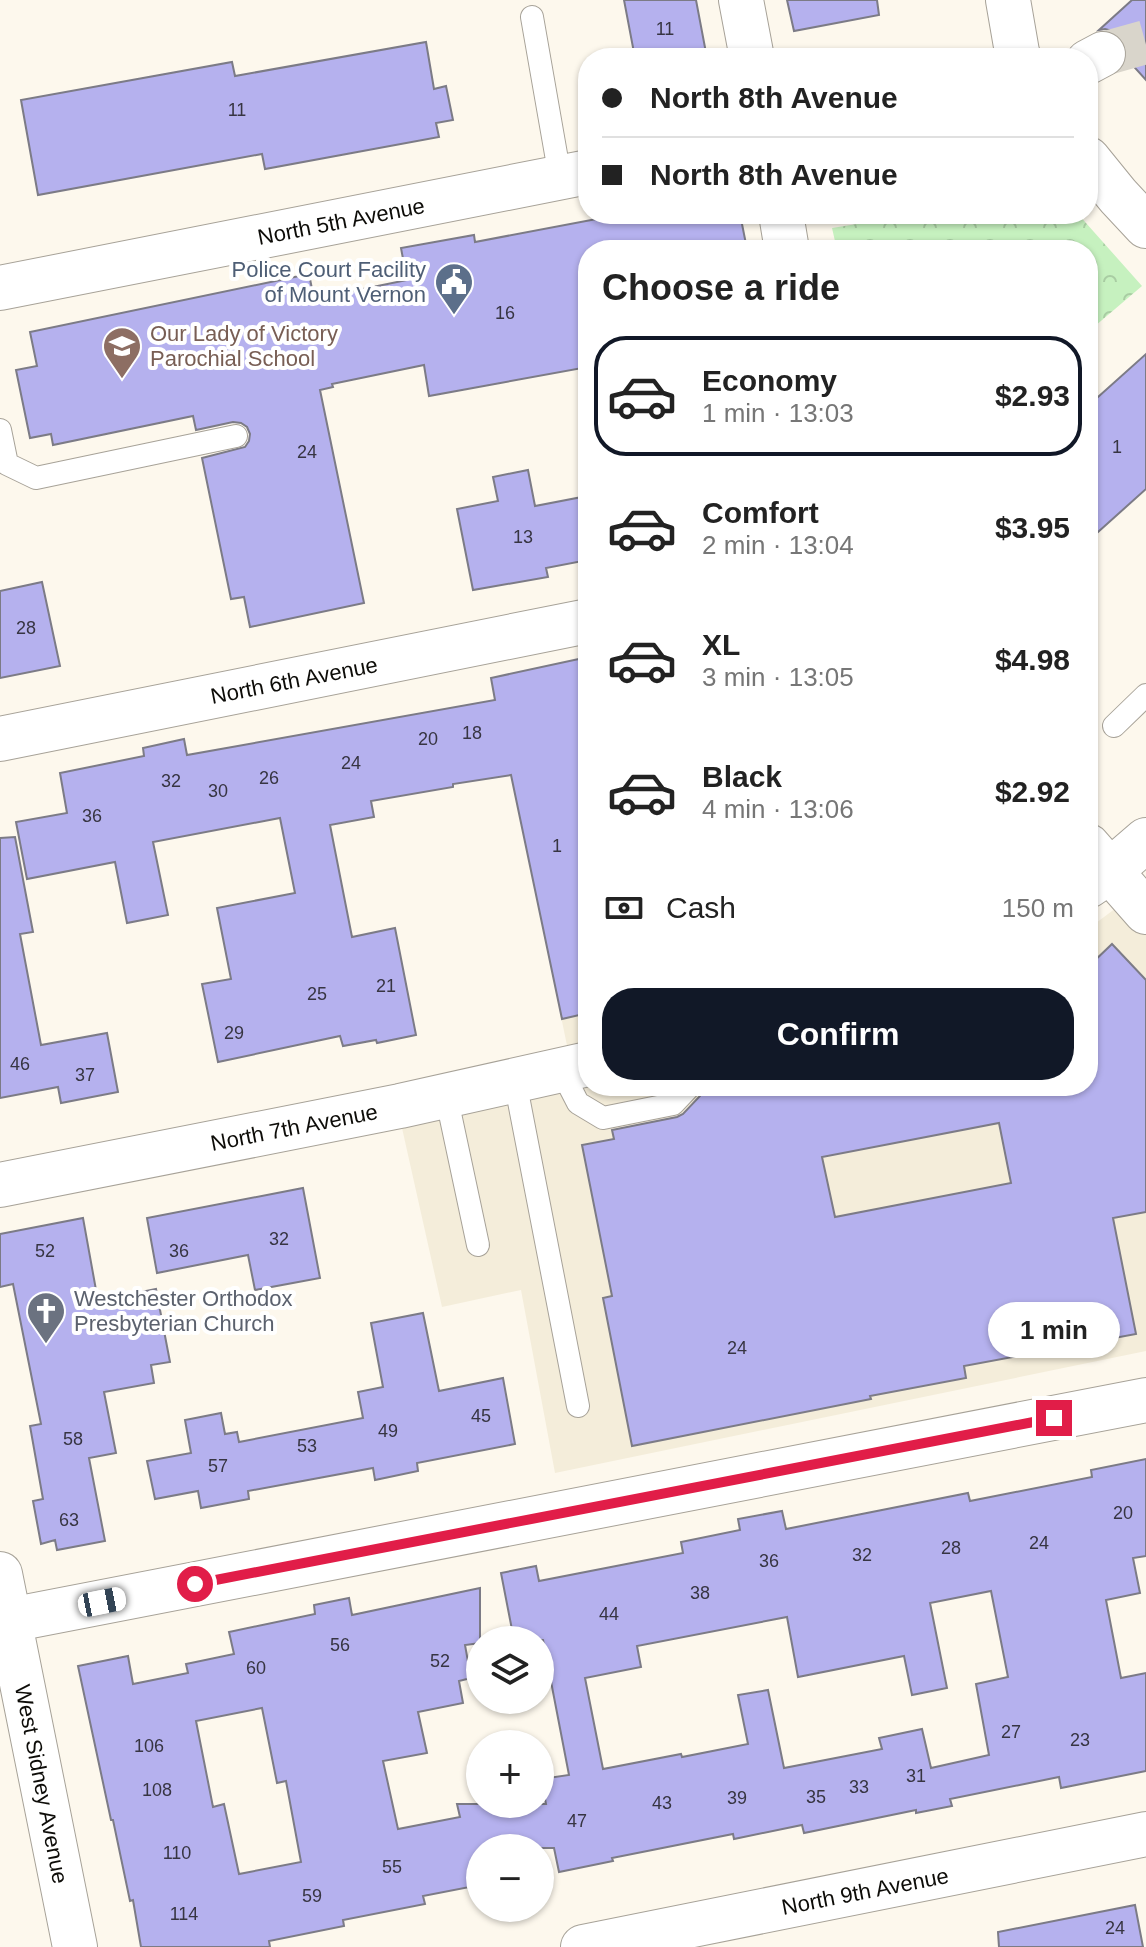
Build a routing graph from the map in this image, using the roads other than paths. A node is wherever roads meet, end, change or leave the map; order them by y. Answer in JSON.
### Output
{"nodes":[{"id":1,"x":741,"y":0,"type":"edge"},
{"id":2,"x":1008,"y":0,"type":"edge"},
{"id":3,"x":532,"y":17,"type":"dead end"},
{"id":4,"x":750,"y":48,"type":"edge"},
{"id":5,"x":1016,"y":48,"type":"edge"},
{"id":6,"x":1098,"y":171,"type":"edge"},
{"id":7,"x":574,"y":174,"type":"edge"},
{"id":8,"x":1146,"y":226,"type":"edge"},
{"id":9,"x":0,"y":288,"type":"edge"},
{"id":10,"x":0,"y":430,"type":"edge"},
{"id":11,"x":236,"y":436,"type":"dead end"},
{"id":12,"x":578,"y":623,"type":"edge"},
{"id":13,"x":1146,"y":695,"type":"edge"},
{"id":14,"x":1114,"y":726,"type":"dead end"},
{"id":15,"x":0,"y":739,"type":"edge"},
{"id":16,"x":1146,"y":840,"type":"edge"},
{"id":17,"x":1098,"y":866,"type":"edge"},
{"id":18,"x":1098,"y":871,"type":"edge"},
{"id":19,"x":1146,"y":912,"type":"edge"},
{"id":20,"x":574,"y":1067,"type":"edge"},
{"id":21,"x":515,"y":1081,"type":"junction"},
{"id":22,"x":446,"y":1095,"type":"junction"},
{"id":23,"x":681,"y":1096,"type":"edge"},
{"id":24,"x":0,"y":1185,"type":"edge"},
{"id":25,"x":478,"y":1245,"type":"dead end"},
{"id":26,"x":1146,"y":1400,"type":"edge"},
{"id":27,"x":578,"y":1406,"type":"dead end"},
{"id":28,"x":0,"y":1574,"type":"edge"},
{"id":29,"x":5,"y":1621,"type":"edge"},
{"id":30,"x":1146,"y":1834,"type":"edge"},
{"id":31,"x":75,"y":1947,"type":"edge"},
{"id":32,"x":583,"y":1947,"type":"edge"}],
"edges":[{"from":1,"to":4,"type":"street"},
{"from":2,"to":5,"type":"street"},
{"from":3,"to":7,"type":"lane"},
{"from":6,"to":8,"type":"street"},
{"from":7,"to":9,"type":"street","name":"North 5th Avenue"},
{"from":10,"to":11,"type":"lane"},
{"from":12,"to":15,"type":"street","name":"North 6th Avenue"},
{"from":13,"to":14,"type":"lane"},
{"from":16,"to":17,"type":"street"},
{"from":18,"to":19,"type":"street"},
{"from":20,"to":21,"type":"street","name":"North 7th Avenue"},
{"from":20,"to":23,"type":"lane"},
{"from":21,"to":22,"type":"street","name":"North 7th Avenue"},
{"from":21,"to":27,"type":"lane"},
{"from":22,"to":24,"type":"street","name":"North 7th Avenue"},
{"from":22,"to":25,"type":"lane"},
{"from":26,"to":29,"type":"street"},
{"from":28,"to":29,"type":"street","name":"West Sidney Avenue"},
{"from":29,"to":31,"type":"street","name":"West Sidney Avenue"},
{"from":30,"to":32,"type":"street","name":"North 9th Avenue"}]}
